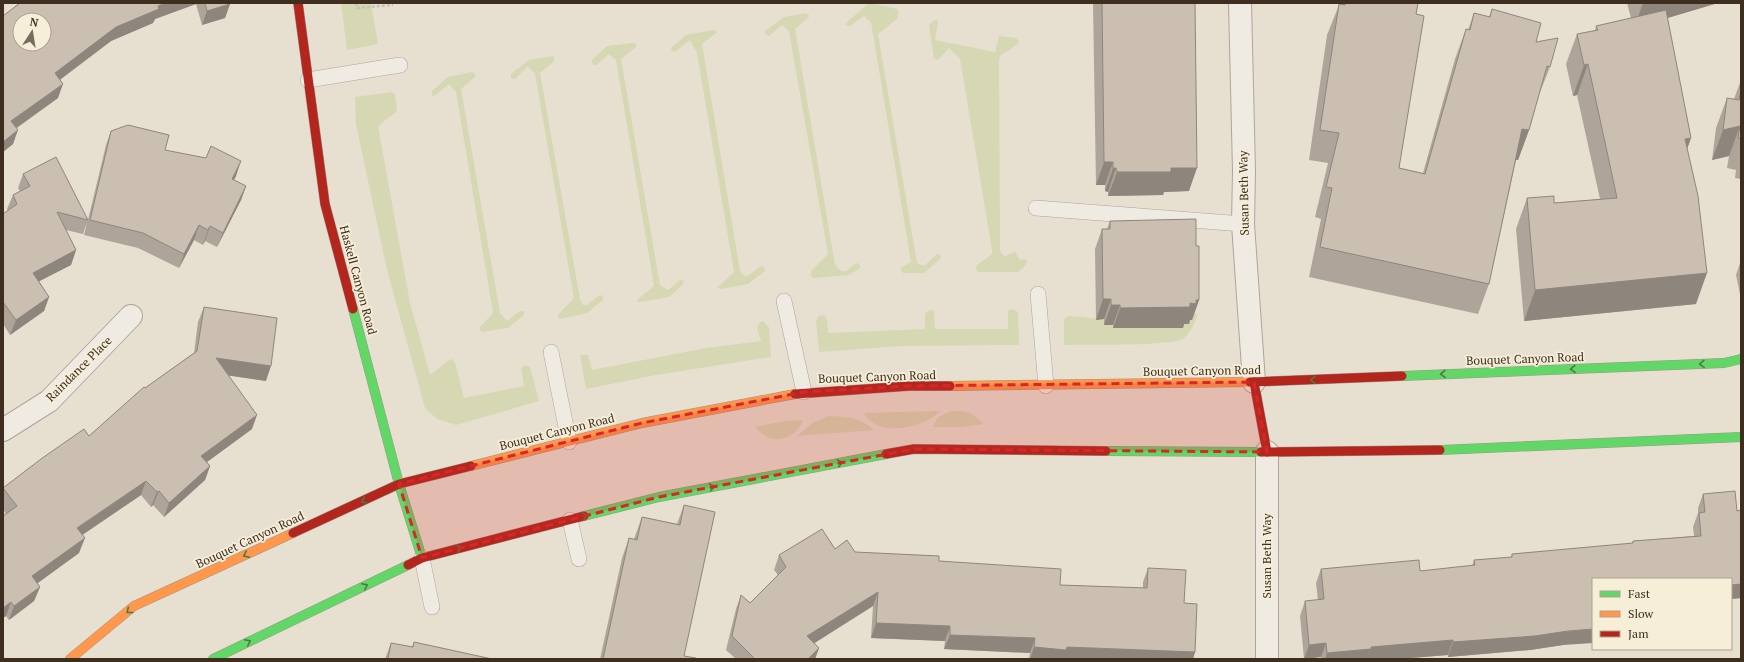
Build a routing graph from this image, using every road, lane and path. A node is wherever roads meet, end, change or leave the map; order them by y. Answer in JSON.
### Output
{"nodes":[{"id":1,"x":298,"y":3,"type":"edge"},
{"id":2,"x":356,"y":3,"type":"edge"},
{"id":3,"x":1240,"y":3,"type":"edge"},
{"id":4,"x":393,"y":5,"type":"dead end"},
{"id":5,"x":400,"y":65,"type":"dead end"},
{"id":6,"x":308,"y":80,"type":"junction"},
{"id":7,"x":1036,"y":208,"type":"dead end"},
{"id":8,"x":1243,"y":224,"type":"junction"},
{"id":9,"x":1038,"y":294,"type":"dead end"},
{"id":10,"x":784,"y":301,"type":"dead end"},
{"id":11,"x":131,"y":316,"type":"dead end"},
{"id":12,"x":551,"y":352,"type":"dead end"},
{"id":13,"x":1741,"y":359,"type":"edge"},
{"id":14,"x":1254,"y":382,"type":"junction"},
{"id":15,"x":1046,"y":386,"type":"junction"},
{"id":16,"x":804,"y":392,"type":"junction"},
{"id":17,"x":3,"y":430,"type":"edge"},
{"id":18,"x":1741,"y":437,"type":"edge"},
{"id":19,"x":569,"y":442,"type":"junction"},
{"id":20,"x":1267,"y":452,"type":"junction"},
{"id":21,"x":399,"y":484,"type":"junction"},
{"id":22,"x":570,"y":520,"type":"junction"},
{"id":23,"x":422,"y":558,"type":"junction"},
{"id":24,"x":579,"y":559,"type":"dead end"},
{"id":25,"x":432,"y":607,"type":"dead end"},
{"id":26,"x":70,"y":659,"type":"edge"},
{"id":27,"x":213,"y":659,"type":"edge"},
{"id":28,"x":1267,"y":659,"type":"edge"}],
"edges":[{"from":1,"to":6,"type":"main road","name":"Haskell Canyon Road"},
{"from":2,"to":4,"type":"path"},
{"from":3,"to":8,"type":"street","name":"Susan Beth Way"},
{"from":5,"to":6,"type":"lane"},
{"from":6,"to":21,"type":"main road","name":"Haskell Canyon Road"},
{"from":7,"to":8,"type":"lane"},
{"from":8,"to":14,"type":"street","name":"Susan Beth Way"},
{"from":9,"to":15,"type":"lane"},
{"from":10,"to":16,"type":"lane"},
{"from":11,"to":17,"type":"street","name":"Raindance Place"},
{"from":12,"to":19,"type":"lane"},
{"from":13,"to":14,"type":"main road","name":"Bouquet Canyon Road","one_way":true},
{"from":14,"to":15,"type":"main road","name":"Bouquet Canyon Road"},
{"from":14,"to":20,"type":"main road"},
{"from":15,"to":16,"type":"main road","name":"Bouquet Canyon Road"},
{"from":16,"to":19,"type":"main road","name":"Bouquet Canyon Road"},
{"from":18,"to":20,"type":"main road"},
{"from":19,"to":21,"type":"main road","name":"Bouquet Canyon Road"},
{"from":22,"to":20,"type":"main road","one_way":true},
{"from":20,"to":28,"type":"street","name":"Susan Beth Way"},
{"from":21,"to":23,"type":"main road","name":"Haskell Canyon Road"},
{"from":21,"to":26,"type":"main road","name":"Bouquet Canyon Road","one_way":true},
{"from":23,"to":22,"type":"main road","one_way":true},
{"from":22,"to":24,"type":"lane"},
{"from":23,"to":25,"type":"lane"},
{"from":27,"to":23,"type":"main road","one_way":true}]}
